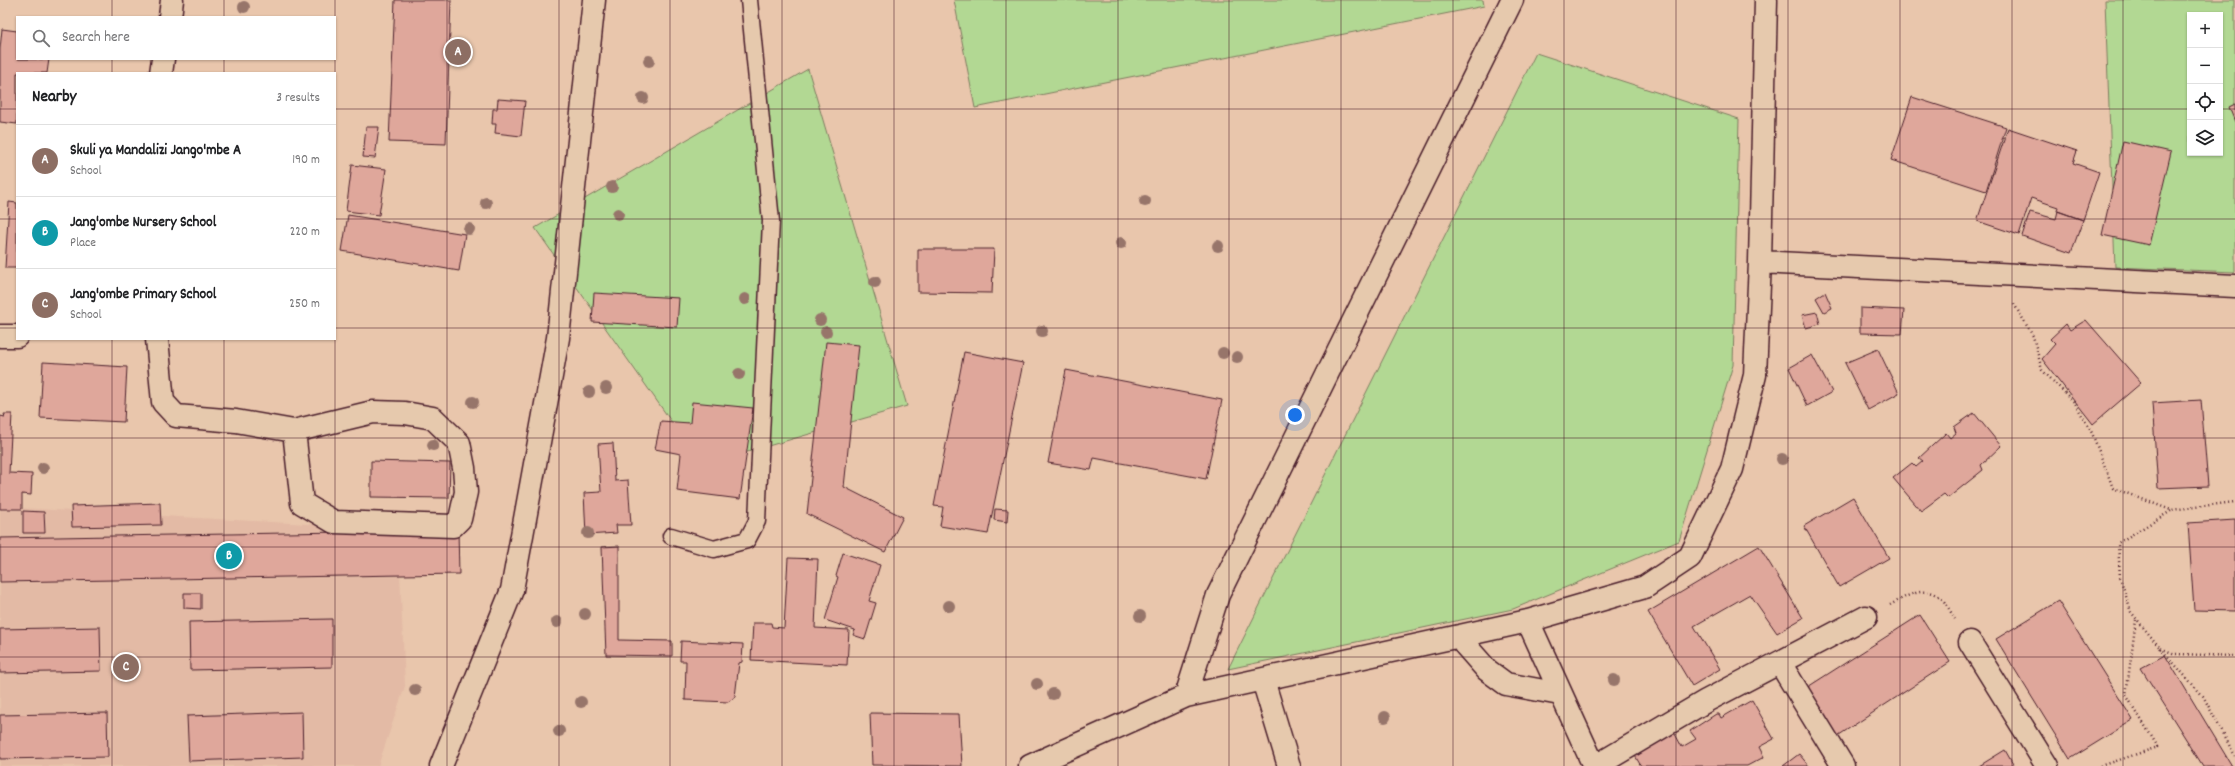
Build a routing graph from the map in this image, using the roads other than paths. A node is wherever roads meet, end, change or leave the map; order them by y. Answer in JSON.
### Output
{"nodes":[{"id":1,"x":172,"y":0,"type":"edge"},
{"id":2,"x":594,"y":0,"type":"edge"},
{"id":3,"x":750,"y":0,"type":"edge"},
{"id":4,"x":1512,"y":0,"type":"edge"},
{"id":5,"x":1766,"y":0,"type":"edge"},
{"id":6,"x":170,"y":16,"type":"edge"},
{"id":7,"x":163,"y":60,"type":"edge"},
{"id":8,"x":161,"y":72,"type":"edge"},
{"id":9,"x":1760,"y":262,"type":"junction"},
{"id":10,"x":2234,"y":289,"type":"edge"},
{"id":11,"x":0,"y":336,"type":"edge"},
{"id":12,"x":16,"y":336,"type":"edge"},
{"id":13,"x":157,"y":340,"type":"edge"},
{"id":14,"x":294,"y":431,"type":"junction"},
{"id":15,"x":671,"y":536,"type":"dead end"},
{"id":16,"x":1866,"y":617,"type":"road end"},
{"id":17,"x":1528,"y":621,"type":"junction"},
{"id":18,"x":1458,"y":637,"type":"junction"},
{"id":19,"x":1970,"y":642,"type":"road end"},
{"id":20,"x":1780,"y":663,"type":"junction"},
{"id":21,"x":1263,"y":680,"type":"junction"},
{"id":22,"x":1560,"y":694,"type":"junction"},
{"id":23,"x":1186,"y":696,"type":"junction"},
{"id":24,"x":441,"y":766,"type":"edge"},
{"id":25,"x":1030,"y":766,"type":"edge"},
{"id":26,"x":1289,"y":766,"type":"edge"},
{"id":27,"x":1595,"y":766,"type":"edge"},
{"id":28,"x":1843,"y":766,"type":"edge"},
{"id":29,"x":2047,"y":766,"type":"edge"}],
"edges":[{"from":1,"to":6,"type":"street"},
{"from":2,"to":24,"type":"street"},
{"from":3,"to":15,"type":"lane"},
{"from":4,"to":23,"type":"street"},
{"from":5,"to":9,"type":"street"},
{"from":7,"to":8,"type":"street"},
{"from":9,"to":10,"type":"street"},
{"from":9,"to":17,"type":"street"},
{"from":11,"to":12,"type":"street"},
{"from":13,"to":14,"type":"street"},
{"from":14,"to":14,"type":"street"},
{"from":16,"to":20,"type":"street"},
{"from":17,"to":18,"type":"street"},
{"from":17,"to":22,"type":"street"},
{"from":18,"to":21,"type":"street"},
{"from":18,"to":22,"type":"street"},
{"from":19,"to":29,"type":"street"},
{"from":20,"to":27,"type":"street"},
{"from":20,"to":28,"type":"street"},
{"from":21,"to":23,"type":"street"},
{"from":21,"to":26,"type":"street"},
{"from":22,"to":27,"type":"street"},
{"from":23,"to":25,"type":"street"}]}
